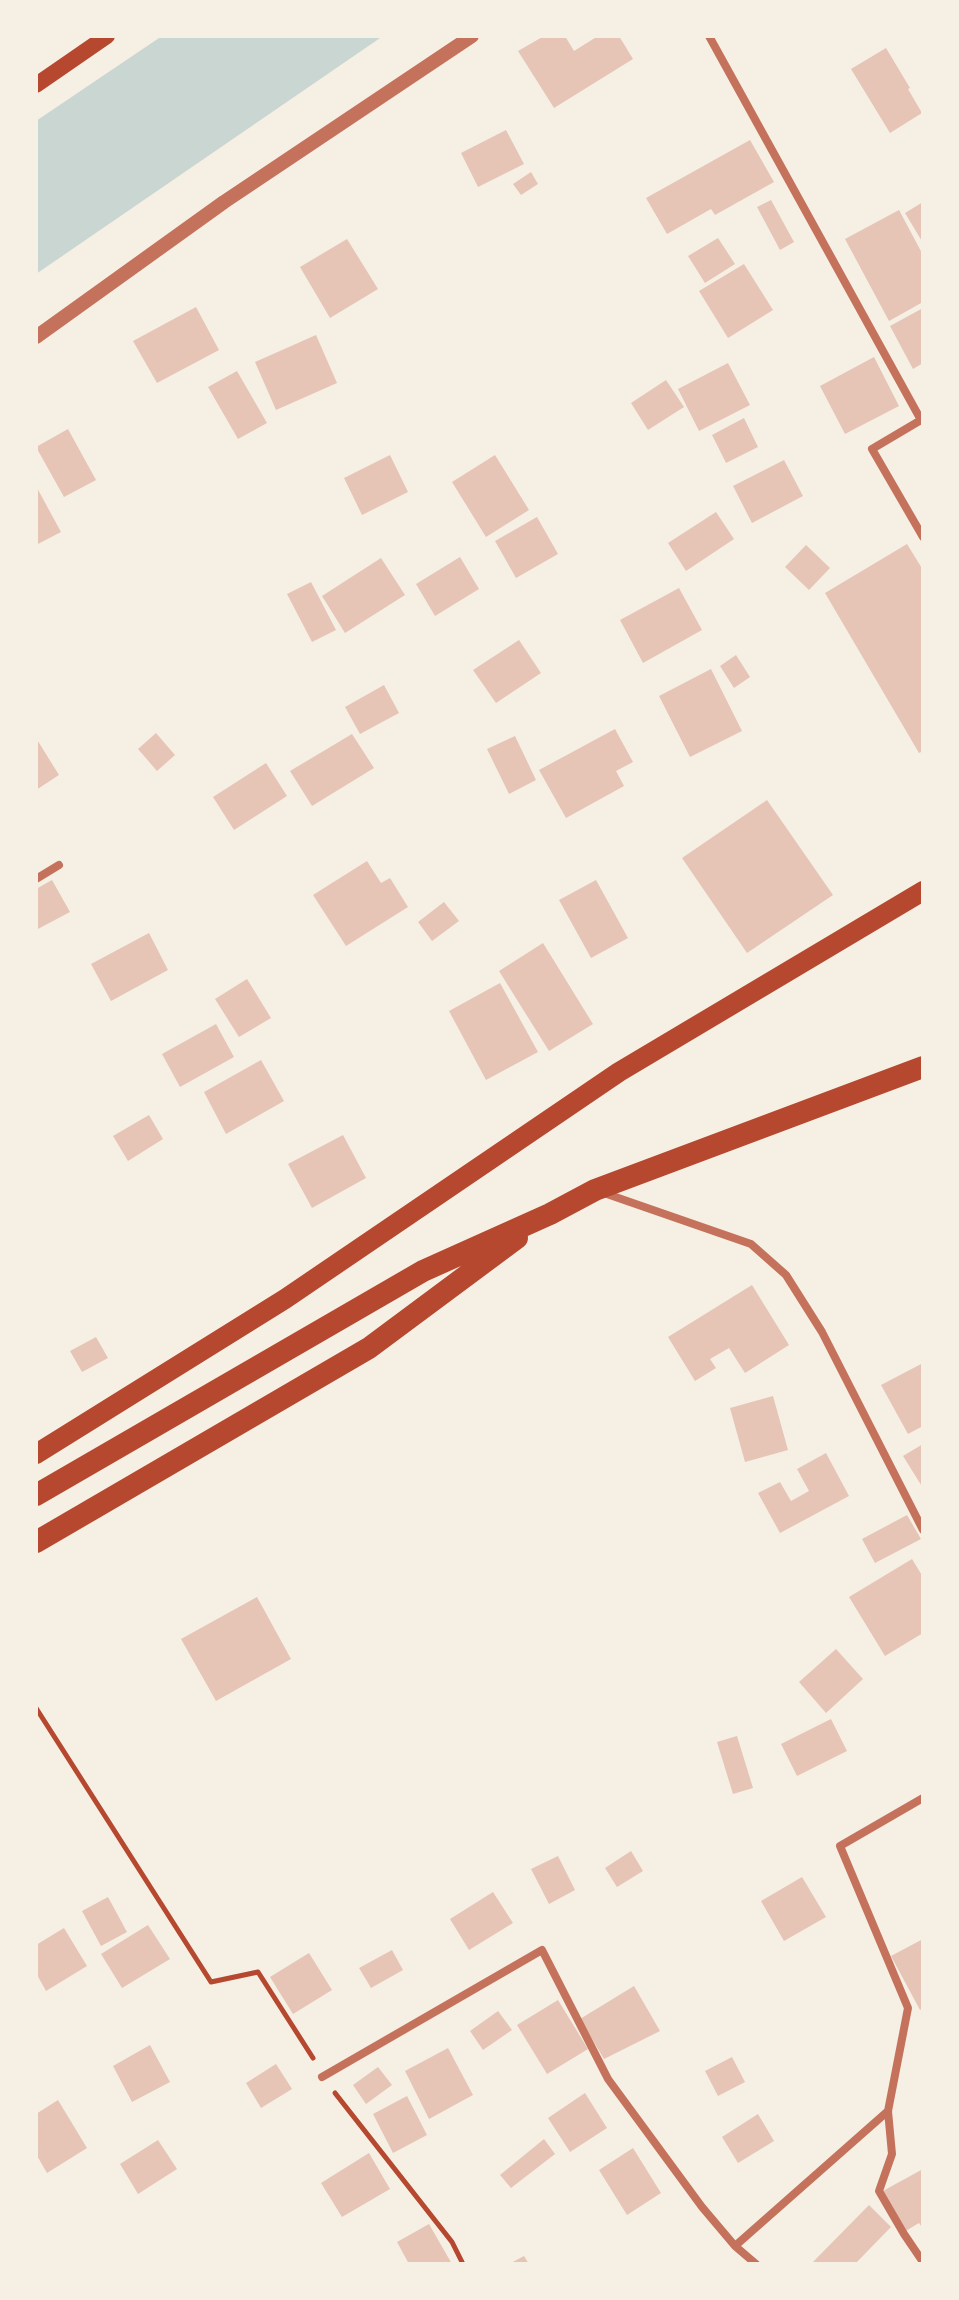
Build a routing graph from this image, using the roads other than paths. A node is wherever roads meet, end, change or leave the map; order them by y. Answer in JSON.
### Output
{"nodes":[{"id":1,"x":107,"y":36,"type":"edge"},
{"id":2,"x":472,"y":36,"type":"edge"},
{"id":3,"x":709,"y":36,"type":"edge"},
{"id":4,"x":36,"y":85,"type":"edge"},
{"id":5,"x":36,"y":337,"type":"edge"},
{"id":6,"x":923,"y":537,"type":"edge"},
{"id":7,"x":59,"y":865,"type":"dead end"},
{"id":8,"x":36,"y":879,"type":"edge"},
{"id":9,"x":923,"y":891,"type":"edge"},
{"id":10,"x":921,"y":1072,"type":"edge"},
{"id":11,"x":595,"y":1190,"type":"junction"},
{"id":12,"x":550,"y":1214,"type":"junction"},
{"id":13,"x":36,"y":1454,"type":"edge"},
{"id":14,"x":36,"y":1495,"type":"edge"},
{"id":15,"x":923,"y":1530,"type":"edge"},
{"id":16,"x":36,"y":1542,"type":"edge"},
{"id":17,"x":923,"y":1798,"type":"edge"},
{"id":18,"x":322,"y":2077,"type":"road end"},
{"id":19,"x":888,"y":2111,"type":"junction"},
{"id":20,"x":735,"y":2246,"type":"junction"},
{"id":21,"x":923,"y":2262,"type":"edge"},
{"id":22,"x":756,"y":2264,"type":"edge"}],
"edges":[{"from":1,"to":4,"type":"main road"},
{"from":2,"to":5,"type":"street"},
{"from":3,"to":6,"type":"street"},
{"from":7,"to":8,"type":"street"},
{"from":9,"to":13,"type":"main road"},
{"from":10,"to":11,"type":"highway"},
{"from":11,"to":12,"type":"highway"},
{"from":11,"to":15,"type":"street"},
{"from":12,"to":14,"type":"highway"},
{"from":12,"to":16,"type":"highway"},
{"from":17,"to":19,"type":"street"},
{"from":18,"to":20,"type":"street"},
{"from":19,"to":20,"type":"street"},
{"from":19,"to":21,"type":"street"},
{"from":20,"to":22,"type":"street"}]}
